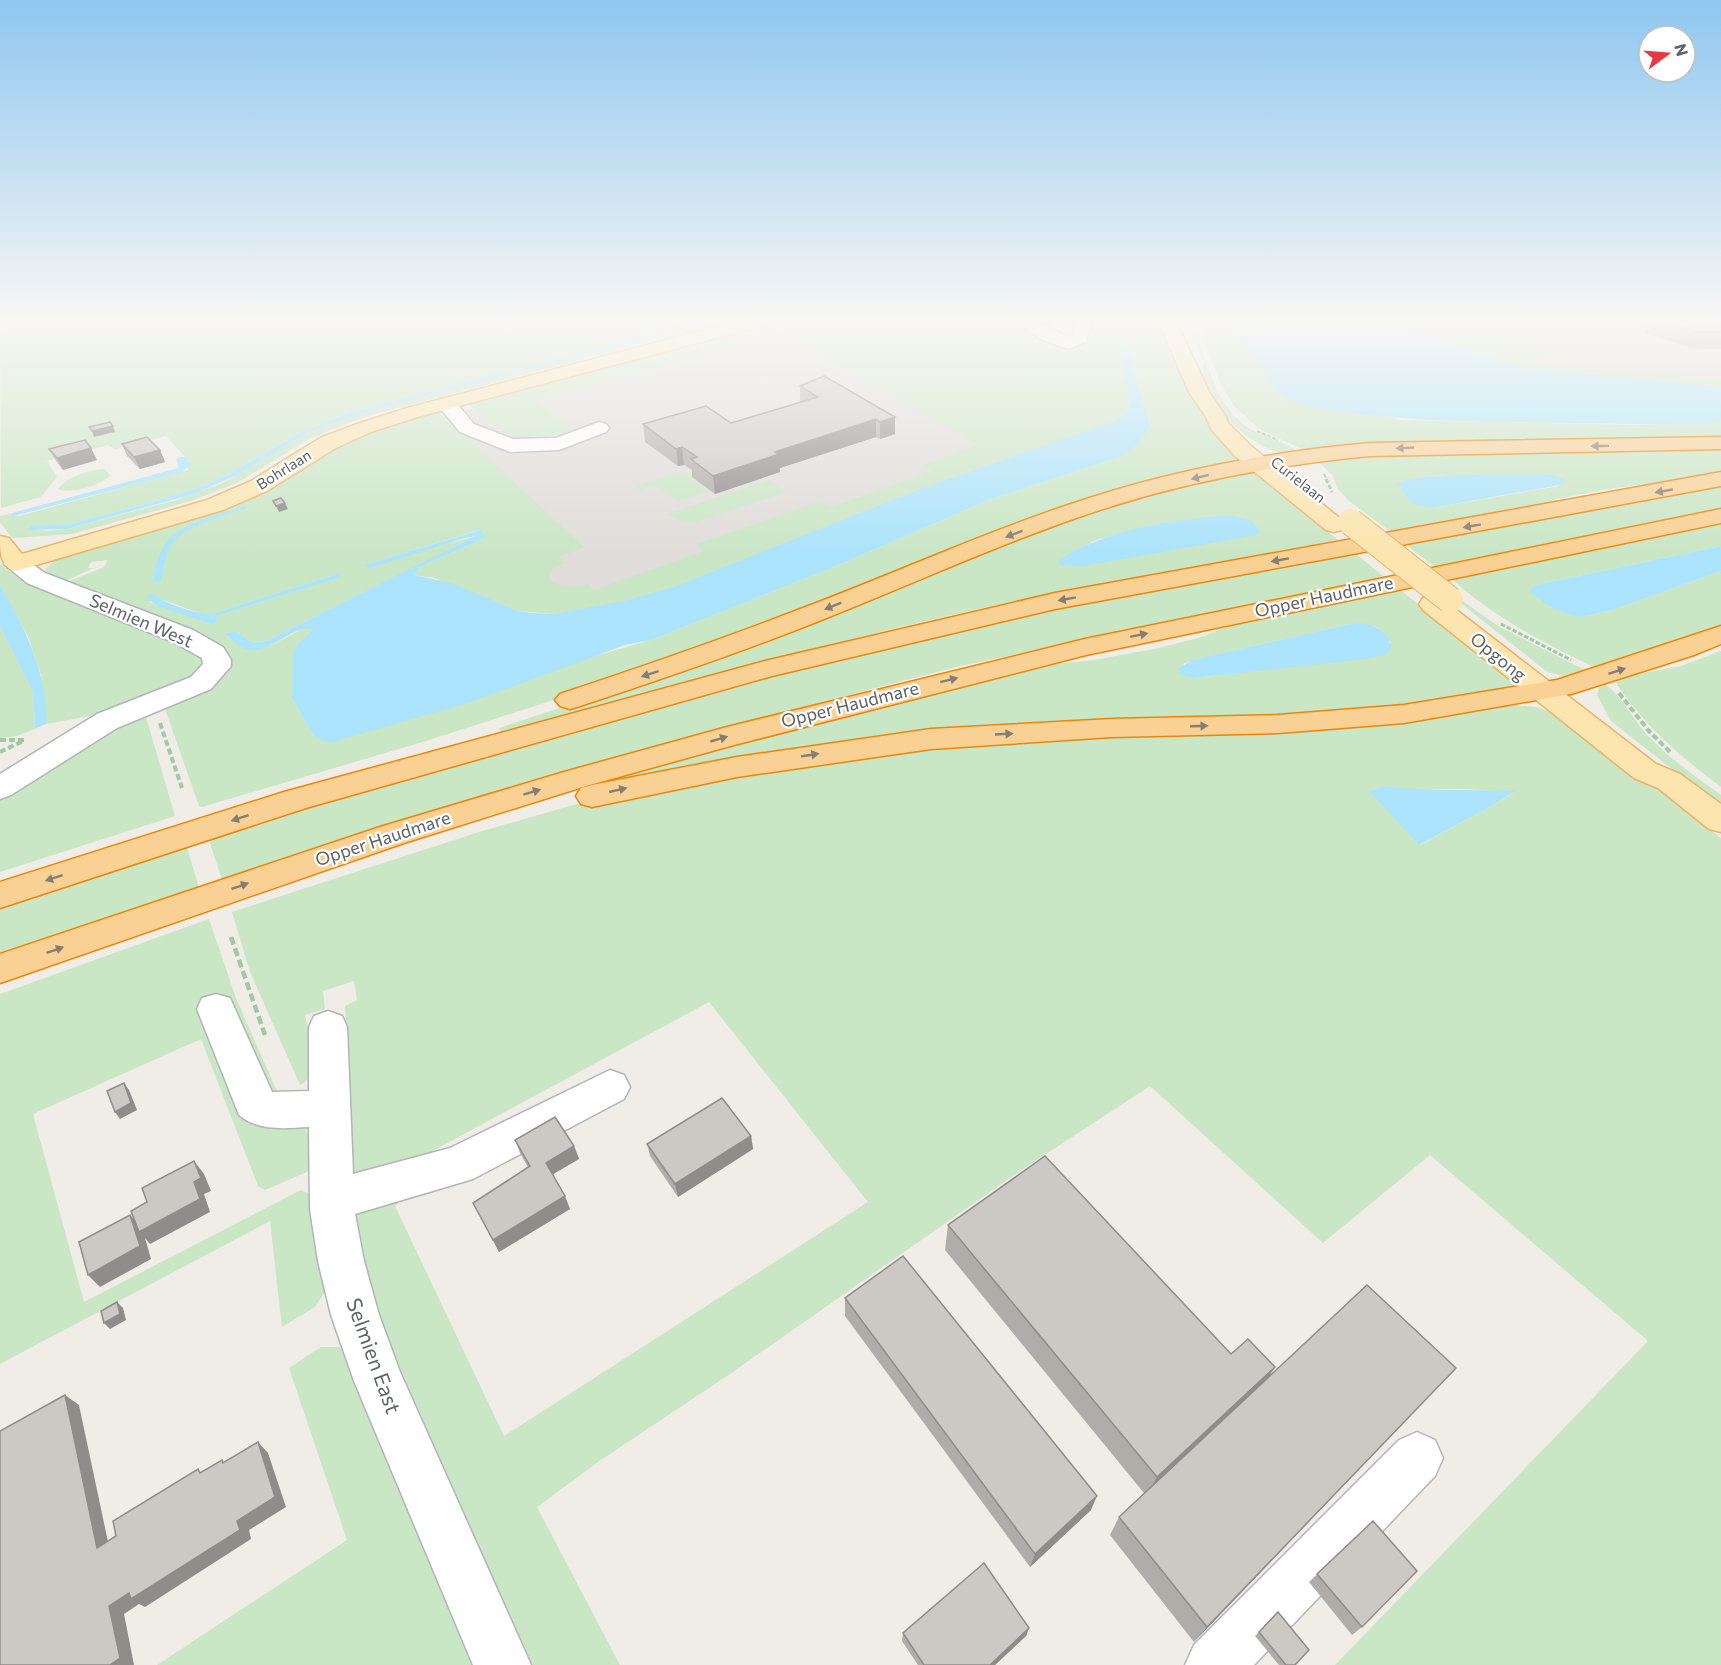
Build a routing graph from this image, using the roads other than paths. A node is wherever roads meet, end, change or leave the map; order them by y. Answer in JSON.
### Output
{"nodes":[{"id":1,"x":467,"y":399,"type":"edge"},
{"id":2,"x":1204,"y":399,"type":"edge"},
{"id":3,"x":447,"y":404,"type":"junction"},
{"id":4,"x":599,"y":428,"type":"dead end"},
{"id":5,"x":1721,"y":443,"type":"edge"},
{"id":6,"x":1265,"y":463,"type":"junction"},
{"id":7,"x":1721,"y":479,"type":"edge"},
{"id":8,"x":1721,"y":516,"type":"edge"},
{"id":9,"x":1343,"y":524,"type":"joint"},
{"id":10,"x":8,"y":554,"type":"edge"},
{"id":11,"x":1721,"y":634,"type":"edge"},
{"id":12,"x":1551,"y":690,"type":"junction"},
{"id":13,"x":0,"y":788,"type":"edge"},
{"id":14,"x":295,"y":800,"type":"junction"},
{"id":15,"x":1721,"y":821,"type":"edge"},
{"id":16,"x":276,"y":874,"type":"junction"},
{"id":17,"x":0,"y":895,"type":"edge"},
{"id":18,"x":0,"y":969,"type":"edge"},
{"id":19,"x":216,"y":1009,"type":"dead end"},
{"id":20,"x":328,"y":1027,"type":"dead end"},
{"id":21,"x":610,"y":1087,"type":"dead end"},
{"id":22,"x":331,"y":1109,"type":"junction"},
{"id":23,"x":332,"y":1200,"type":"junction"},
{"id":24,"x":1417,"y":1458,"type":"dead end"},
{"id":25,"x":502,"y":1665,"type":"edge"},
{"id":26,"x":1214,"y":1665,"type":"edge"}],
"edges":[{"from":1,"to":3,"type":"main road","name":"Bohrlaan"},
{"from":2,"to":6,"type":"main road","name":"Curielaan"},
{"from":3,"to":4,"type":"street"},
{"from":3,"to":10,"type":"main road","name":"Bohrlaan"},
{"from":5,"to":6,"type":"highway","one_way":true},
{"from":6,"to":9,"type":"main road","name":"Curielaan"},
{"from":6,"to":14,"type":"highway","one_way":true},
{"from":7,"to":14,"type":"highway","one_way":true},
{"from":16,"to":8,"type":"highway","name":"Opper Haudmare","one_way":true},
{"from":9,"to":12,"type":"main road","name":"Opgong"},
{"from":10,"to":13,"type":"street","name":"Selmien West"},
{"from":12,"to":11,"type":"highway","one_way":true},
{"from":12,"to":15,"type":"main road","name":"Opgong"},
{"from":16,"to":12,"type":"highway","one_way":true},
{"from":14,"to":17,"type":"highway","one_way":true},
{"from":18,"to":16,"type":"highway","name":"Opper Haudmare","one_way":true},
{"from":19,"to":22,"type":"street"},
{"from":20,"to":22,"type":"street","name":"Selmien East"},
{"from":21,"to":23,"type":"street"},
{"from":22,"to":23,"type":"street","name":"Selmien East"},
{"from":23,"to":25,"type":"street","name":"Selmien East"},
{"from":24,"to":26,"type":"street"}]}
